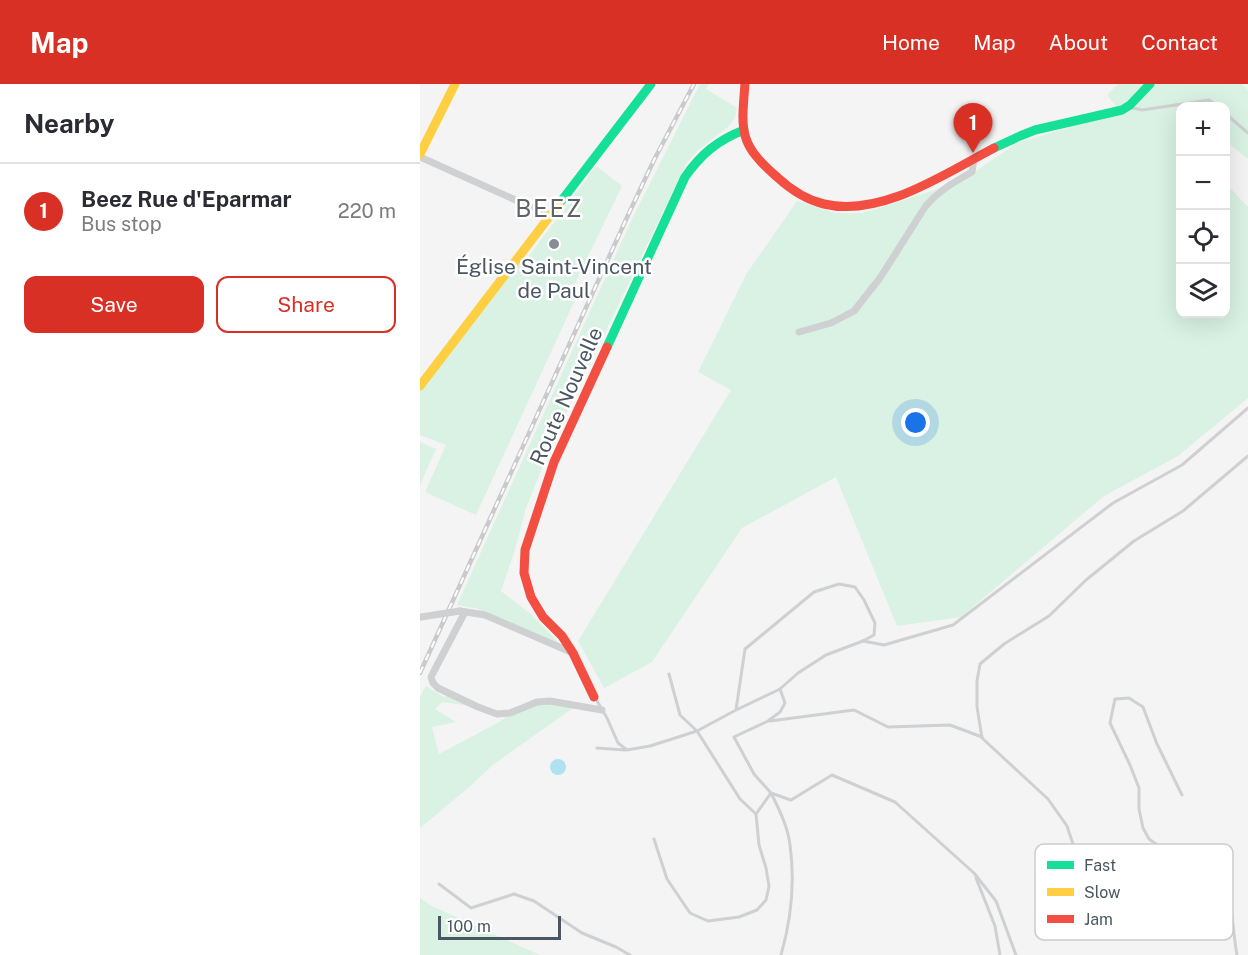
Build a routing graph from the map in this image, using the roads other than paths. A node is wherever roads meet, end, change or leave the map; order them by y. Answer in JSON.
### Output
{"nodes":[{"id":1,"x":455,"y":84,"type":"edge"},
{"id":2,"x":651,"y":84,"type":"edge"},
{"id":3,"x":745,"y":84,"type":"edge"},
{"id":4,"x":1150,"y":84,"type":"edge"},
{"id":5,"x":1196,"y":102,"type":"edge"},
{"id":6,"x":1212,"y":102,"type":"edge"},
{"id":7,"x":1176,"y":105,"type":"edge"},
{"id":8,"x":1127,"y":107,"type":"junction"},
{"id":9,"x":1230,"y":117,"type":"edge"},
{"id":10,"x":744,"y":130,"type":"junction"},
{"id":11,"x":1248,"y":133,"type":"edge"},
{"id":12,"x":420,"y":155,"type":"edge"},
{"id":13,"x":974,"y":159,"type":"junction"},
{"id":14,"x":550,"y":216,"type":"junction"},
{"id":15,"x":799,"y":332,"type":"dead end"},
{"id":16,"x":420,"y":386,"type":"edge"},
{"id":17,"x":1248,"y":408,"type":"edge"},
{"id":18,"x":1248,"y":456,"type":"edge"},
{"id":19,"x":462,"y":612,"type":"junction"},
{"id":20,"x":420,"y":617,"type":"edge"},
{"id":21,"x":863,"y":641,"type":"junction"},
{"id":22,"x":573,"y":653,"type":"junction"},
{"id":23,"x":669,"y":674,"type":"dead end"},
{"id":24,"x":780,"y":689,"type":"junction"},
{"id":25,"x":594,"y":697,"type":"joint"},
{"id":26,"x":602,"y":710,"type":"junction"},
{"id":27,"x":736,"y":710,"type":"junction"},
{"id":28,"x":768,"y":721,"type":"junction"},
{"id":29,"x":697,"y":731,"type":"junction"},
{"id":30,"x":982,"y":738,"type":"junction"},
{"id":31,"x":597,"y":748,"type":"dead end"},
{"id":32,"x":627,"y":750,"type":"junction"},
{"id":33,"x":771,"y":793,"type":"junction"},
{"id":34,"x":1182,"y":795,"type":"dead end"},
{"id":35,"x":756,"y":814,"type":"junction"},
{"id":36,"x":654,"y":839,"type":"dead end"},
{"id":37,"x":1073,"y":844,"type":"edge"},
{"id":38,"x":1156,"y":844,"type":"edge"},
{"id":39,"x":974,"y":873,"type":"junction"},
{"id":40,"x":439,"y":884,"type":"dead end"},
{"id":41,"x":1233,"y":925,"type":"edge"},
{"id":42,"x":630,"y":955,"type":"edge"},
{"id":43,"x":781,"y":955,"type":"edge"},
{"id":44,"x":1000,"y":955,"type":"edge"},
{"id":45,"x":1016,"y":955,"type":"edge"},
{"id":46,"x":1237,"y":955,"type":"edge"}],
"edges":[{"from":1,"to":12,"type":"street"},
{"from":2,"to":14,"type":"street"},
{"from":3,"to":10,"type":"street"},
{"from":4,"to":8,"type":"street"},
{"from":5,"to":6,"type":"lane"},
{"from":7,"to":8,"type":"lane"},
{"from":8,"to":13,"type":"street"},
{"from":9,"to":11,"type":"lane"},
{"from":10,"to":13,"type":"street"},
{"from":10,"to":22,"type":"street","name":"Route Nouvelle"},
{"from":12,"to":14,"type":"street"},
{"from":13,"to":15,"type":"street"},
{"from":14,"to":16,"type":"street"},
{"from":17,"to":21,"type":"lane"},
{"from":18,"to":30,"type":"lane"},
{"from":19,"to":20,"type":"street","bridge":true},
{"from":19,"to":22,"type":"street"},
{"from":19,"to":26,"type":"street"},
{"from":21,"to":24,"type":"lane"},
{"from":21,"to":27,"type":"lane"},
{"from":22,"to":25,"type":"street","name":"Route Nouvelle"},
{"from":23,"to":29,"type":"lane"},
{"from":24,"to":27,"type":"lane"},
{"from":24,"to":28,"type":"lane"},
{"from":25,"to":26,"type":"lane"},
{"from":26,"to":32,"type":"lane"},
{"from":27,"to":29,"type":"lane"},
{"from":28,"to":30,"type":"lane"},
{"from":28,"to":33,"type":"lane"},
{"from":29,"to":32,"type":"lane"},
{"from":29,"to":35,"type":"lane"},
{"from":30,"to":37,"type":"lane"},
{"from":31,"to":32,"type":"lane"},
{"from":33,"to":35,"type":"lane"},
{"from":33,"to":39,"type":"lane"},
{"from":33,"to":43,"type":"lane"},
{"from":34,"to":38,"type":"lane"},
{"from":35,"to":36,"type":"lane"},
{"from":39,"to":44,"type":"lane"},
{"from":39,"to":45,"type":"lane"},
{"from":40,"to":42,"type":"lane"},
{"from":41,"to":46,"type":"lane"}]}
